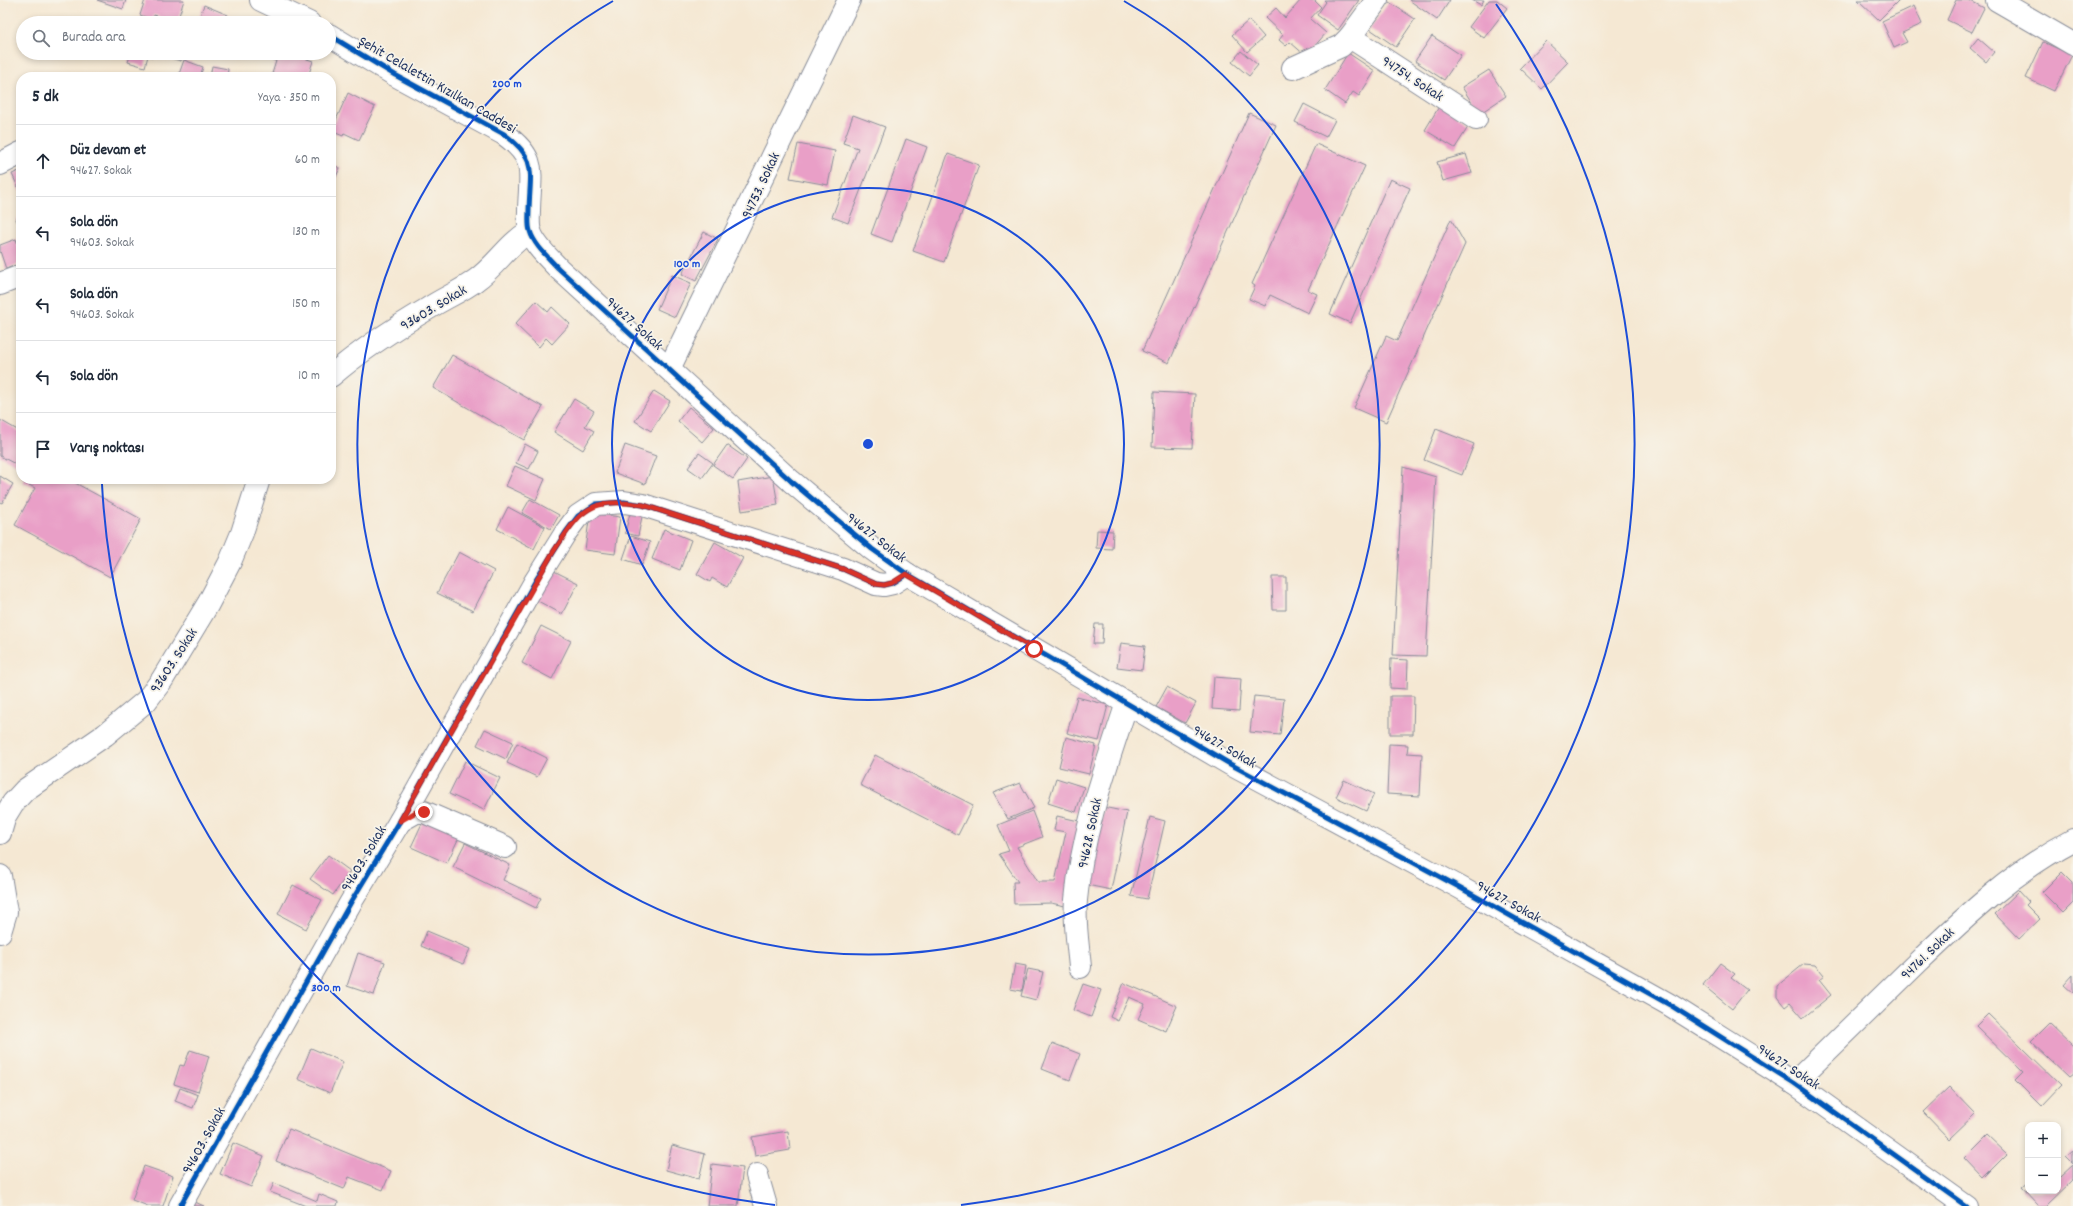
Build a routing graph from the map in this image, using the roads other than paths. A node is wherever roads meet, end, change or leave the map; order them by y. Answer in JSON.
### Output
{"nodes":[{"id":1,"x":261,"y":0,"type":"edge"},
{"id":2,"x":849,"y":0,"type":"edge"},
{"id":3,"x":1376,"y":0,"type":"edge"},
{"id":4,"x":1997,"y":0,"type":"edge"},
{"id":5,"x":294,"y":16,"type":"edge"},
{"id":6,"x":1350,"y":37,"type":"junction"},
{"id":7,"x":336,"y":39,"type":"edge"},
{"id":8,"x":2073,"y":44,"type":"edge"},
{"id":9,"x":1294,"y":68,"type":"dead end"},
{"id":10,"x":1476,"y":119,"type":"dead end"},
{"id":11,"x":16,"y":156,"type":"edge"},
{"id":12,"x":0,"y":164,"type":"edge"},
{"id":13,"x":530,"y":231,"type":"junction"},
{"id":14,"x":16,"y":278,"type":"edge"},
{"id":15,"x":0,"y":284,"type":"edge"},
{"id":16,"x":669,"y":369,"type":"junction"},
{"id":17,"x":336,"y":372,"type":"edge"},
{"id":18,"x":257,"y":484,"type":"edge"},
{"id":19,"x":906,"y":574,"type":"junction"},
{"id":20,"x":1127,"y":703,"type":"junction"},
{"id":21,"x":400,"y":821,"type":"junction"},
{"id":22,"x":0,"y":833,"type":"edge"},
{"id":23,"x":2073,"y":840,"type":"edge"},
{"id":24,"x":505,"y":847,"type":"dead end"},
{"id":25,"x":0,"y":876,"type":"edge"},
{"id":26,"x":0,"y":932,"type":"edge"},
{"id":27,"x":1080,"y":967,"type":"dead end"},
{"id":28,"x":1794,"y":1083,"type":"junction"},
{"id":29,"x":756,"y":1175,"type":"dead end"},
{"id":30,"x":180,"y":1206,"type":"edge"},
{"id":31,"x":766,"y":1206,"type":"edge"},
{"id":32,"x":1966,"y":1206,"type":"edge"}],
"edges":[{"from":1,"to":5,"type":"street"},
{"from":2,"to":16,"type":"street","name":"94753. Sokak"},
{"from":3,"to":6,"type":"street"},
{"from":4,"to":8,"type":"street"},
{"from":6,"to":9,"type":"street"},
{"from":6,"to":10,"type":"street","name":"94754. Sokak"},
{"from":7,"to":13,"type":"street","name":"Şehit Celalettin Kızılkan Caddesi"},
{"from":11,"to":12,"type":"street"},
{"from":13,"to":16,"type":"street","name":"94627. Sokak"},
{"from":13,"to":17,"type":"street","name":"93603. Sokak"},
{"from":14,"to":15,"type":"street"},
{"from":16,"to":19,"type":"street","name":"94627. Sokak"},
{"from":18,"to":22,"type":"street","name":"93603. Sokak"},
{"from":19,"to":20,"type":"street","name":"94627. Sokak"},
{"from":19,"to":21,"type":"street","name":"94603. Sokak"},
{"from":20,"to":27,"type":"street","name":"94628. Sokak"},
{"from":20,"to":28,"type":"street","name":"94627. Sokak"},
{"from":21,"to":24,"type":"street"},
{"from":21,"to":30,"type":"street","name":"94603. Sokak"},
{"from":23,"to":28,"type":"street","name":"94761. Sokak"},
{"from":25,"to":26,"type":"street"},
{"from":28,"to":32,"type":"street","name":"94627. Sokak"},
{"from":29,"to":31,"type":"street"}]}
